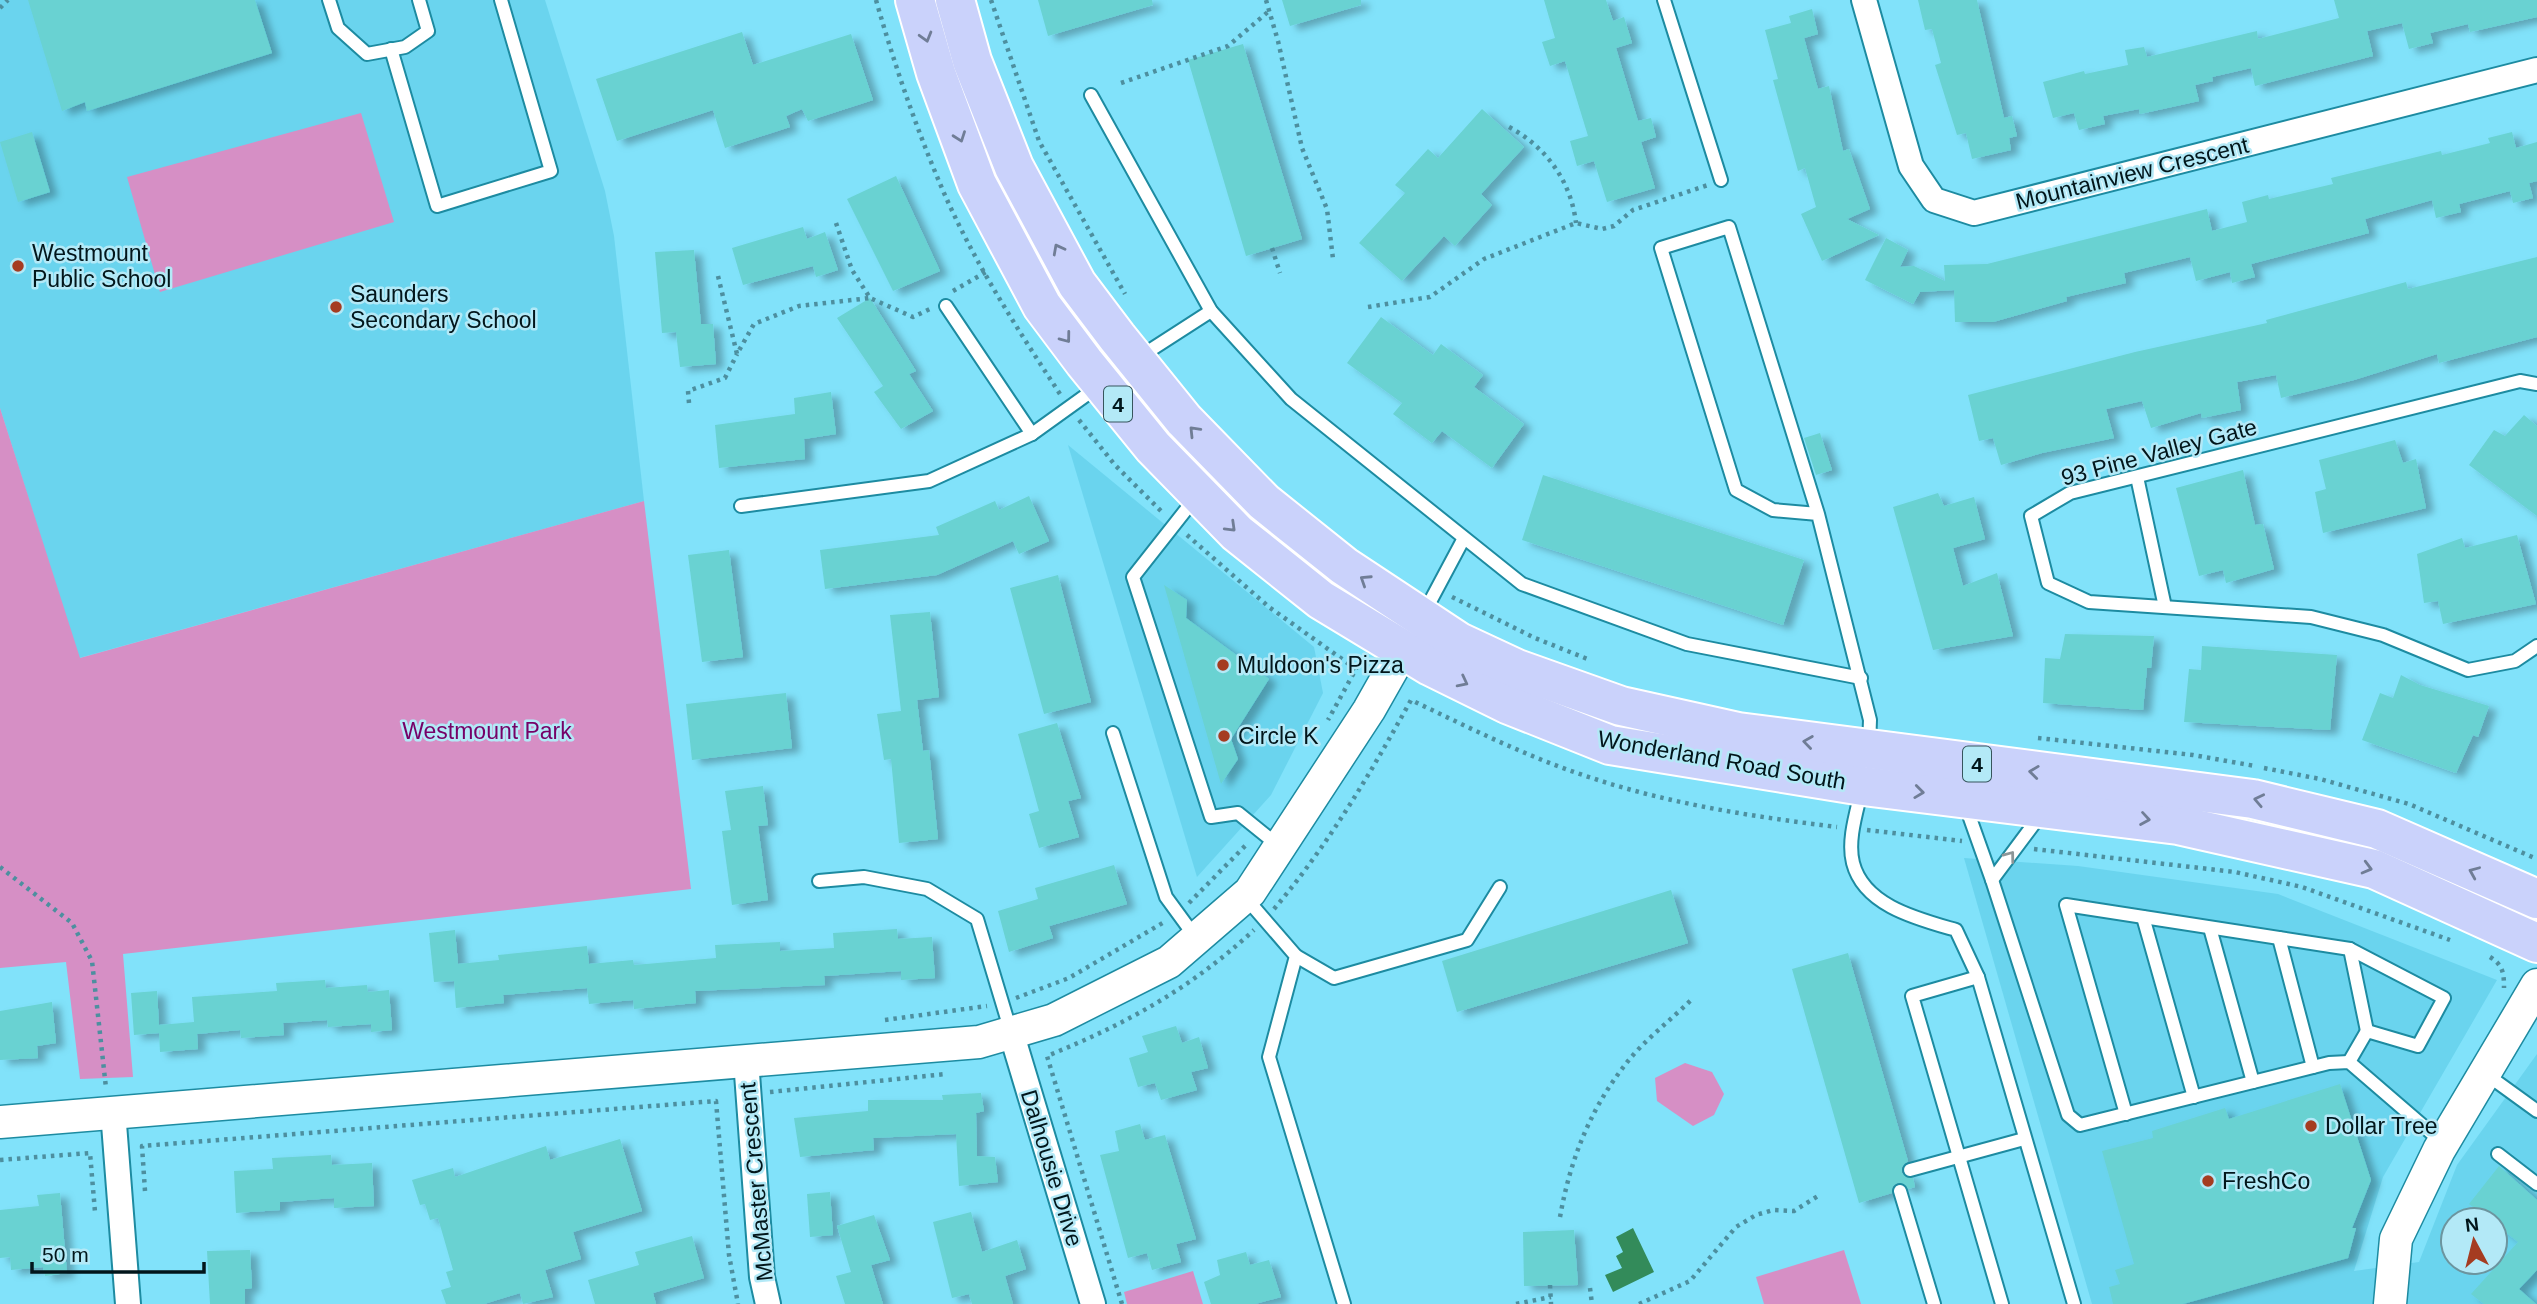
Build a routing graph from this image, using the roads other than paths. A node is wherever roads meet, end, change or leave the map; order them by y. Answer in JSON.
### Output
{"nodes":[{"id":1,"x":330,"y":0,"type":"edge"},
{"id":2,"x":419,"y":0,"type":"edge"},
{"id":3,"x":501,"y":0,"type":"edge"},
{"id":4,"x":915,"y":0,"type":"edge"},
{"id":5,"x":956,"y":0,"type":"edge"},
{"id":6,"x":1664,"y":0,"type":"edge"},
{"id":7,"x":1864,"y":0,"type":"edge"},
{"id":8,"x":391,"y":49,"type":"junction"},
{"id":9,"x":2537,"y":70,"type":"edge"},
{"id":10,"x":1091,"y":94,"type":"dead end"},
{"id":11,"x":1721,"y":180,"type":"road end"},
{"id":12,"x":946,"y":306,"type":"road end"},
{"id":13,"x":1211,"y":311,"type":"junction"},
{"id":14,"x":1135,"y":360,"type":"junction"},
{"id":15,"x":2537,"y":384,"type":"edge"},
{"id":16,"x":1103,"y":385,"type":"junction"},
{"id":17,"x":1032,"y":434,"type":"junction"},
{"id":18,"x":2137,"y":477,"type":"junction"},
{"id":19,"x":1198,"y":494,"type":"junction"},
{"id":20,"x":741,"y":506,"type":"dead end"},
{"id":21,"x":1818,"y":514,"type":"junction"},
{"id":22,"x":1464,"y":538,"type":"junction"},
{"id":23,"x":2165,"y":607,"type":"junction"},
{"id":24,"x":1418,"y":625,"type":"junction"},
{"id":25,"x":2537,"y":646,"type":"edge"},
{"id":26,"x":1861,"y":678,"type":"junction"},
{"id":27,"x":1114,"y":733,"type":"dead end"},
{"id":28,"x":1866,"y":768,"type":"junction"},
{"id":29,"x":1963,"y":797,"type":"junction"},
{"id":30,"x":2046,"y":807,"type":"junction"},
{"id":31,"x":1269,"y":840,"type":"junction"},
{"id":32,"x":1992,"y":880,"type":"junction"},
{"id":33,"x":819,"y":881,"type":"dead end"},
{"id":34,"x":1500,"y":887,"type":"dead end"},
{"id":35,"x":2537,"y":899,"type":"edge"},
{"id":36,"x":1255,"y":908,"type":"junction"},
{"id":37,"x":2143,"y":917,"type":"junction"},
{"id":38,"x":1187,"y":926,"type":"junction"},
{"id":39,"x":2210,"y":928,"type":"junction"},
{"id":40,"x":2280,"y":938,"type":"junction"},
{"id":41,"x":2537,"y":943,"type":"edge"},
{"id":42,"x":2350,"y":949,"type":"junction"},
{"id":43,"x":1296,"y":956,"type":"junction"},
{"id":44,"x":1978,"y":977,"type":"junction"},
{"id":45,"x":2537,"y":985,"type":"edge"},
{"id":46,"x":1007,"y":1018,"type":"junction"},
{"id":47,"x":2367,"y":1031,"type":"junction"},
{"id":48,"x":746,"y":1060,"type":"junction"},
{"id":49,"x":2349,"y":1062,"type":"junction"},
{"id":50,"x":2313,"y":1067,"type":"junction"},
{"id":51,"x":2486,"y":1074,"type":"junction"},
{"id":52,"x":2253,"y":1082,"type":"junction"},
{"id":53,"x":2194,"y":1097,"type":"junction"},
{"id":54,"x":110,"y":1111,"type":"junction"},
{"id":55,"x":2537,"y":1111,"type":"edge"},
{"id":56,"x":2126,"y":1114,"type":"junction"},
{"id":57,"x":0,"y":1122,"type":"edge"},
{"id":58,"x":2024,"y":1139,"type":"junction"},
{"id":59,"x":2444,"y":1144,"type":"junction"},
{"id":60,"x":2498,"y":1154,"type":"dead end"},
{"id":61,"x":1961,"y":1157,"type":"junction"},
{"id":62,"x":1910,"y":1170,"type":"dead end"},
{"id":63,"x":2537,"y":1184,"type":"edge"},
{"id":64,"x":1900,"y":1191,"type":"dead end"},
{"id":65,"x":128,"y":1304,"type":"edge"},
{"id":66,"x":768,"y":1304,"type":"edge"},
{"id":67,"x":1093,"y":1304,"type":"edge"},
{"id":68,"x":1344,"y":1304,"type":"edge"},
{"id":69,"x":1934,"y":1304,"type":"edge"},
{"id":70,"x":2002,"y":1304,"type":"edge"},
{"id":71,"x":2074,"y":1304,"type":"edge"},
{"id":72,"x":2390,"y":1304,"type":"edge"}],
"edges":[{"from":1,"to":8,"type":"lane"},
{"from":2,"to":8,"type":"lane"},
{"from":3,"to":8,"type":"lane"},
{"from":4,"to":16,"type":"main road","name":"Wonderland Road South","number":"4","one_way":true},
{"from":14,"to":5,"type":"main road","name":"Wonderland Road South","number":"4","one_way":true},
{"from":6,"to":11,"type":"lane"},
{"from":7,"to":9,"type":"street","name":"Mountainview Crescent"},
{"from":10,"to":13,"type":"lane"},
{"from":12,"to":17,"type":"lane"},
{"from":13,"to":14,"type":"lane"},
{"from":13,"to":22,"type":"lane"},
{"from":14,"to":16,"type":"lane"},
{"from":24,"to":14,"type":"main road","name":"Wonderland Road South","number":"4","one_way":true},
{"from":15,"to":18,"type":"lane","name":"93 Pine Valley Gate"},
{"from":16,"to":17,"type":"lane"},
{"from":16,"to":19,"type":"main road","name":"Wonderland Road South","number":"4"},
{"from":17,"to":20,"type":"lane"},
{"from":18,"to":23,"type":"lane"},
{"from":18,"to":23,"type":"lane","name":"93 Pine Valley Gate"},
{"from":19,"to":24,"type":"main road","name":"Wonderland Road South","number":"4","one_way":true},
{"from":19,"to":31,"type":"lane"},
{"from":21,"to":21,"type":"lane"},
{"from":21,"to":26,"type":"lane"},
{"from":22,"to":24,"type":"lane"},
{"from":22,"to":26,"type":"lane"},
{"from":23,"to":25,"type":"lane","name":"93 Pine Valley Gate"},
{"from":24,"to":28,"type":"main road","name":"Wonderland Road South","number":"4"},
{"from":24,"to":31,"type":"street"},
{"from":26,"to":28,"type":"lane"},
{"from":27,"to":38,"type":"lane"},
{"from":28,"to":29,"type":"main road","name":"Wonderland Road South","number":"4","one_way":true},
{"from":35,"to":28,"type":"main road","name":"Wonderland Road South","number":"4","one_way":true},
{"from":28,"to":44,"type":"lane"},
{"from":29,"to":30,"type":"main road","name":"Wonderland Road South","number":"4"},
{"from":29,"to":32,"type":"lane"},
{"from":32,"to":30,"type":"lane","one_way":true},
{"from":30,"to":41,"type":"main road","name":"Wonderland Road South","number":"4","one_way":true},
{"from":31,"to":36,"type":"street"},
{"from":32,"to":56,"type":"lane"},
{"from":33,"to":46,"type":"lane"},
{"from":34,"to":43,"type":"lane"},
{"from":36,"to":38,"type":"street"},
{"from":36,"to":43,"type":"lane"},
{"from":37,"to":39,"type":"lane"},
{"from":37,"to":53,"type":"lane"},
{"from":37,"to":56,"type":"lane"},
{"from":38,"to":46,"type":"street"},
{"from":39,"to":40,"type":"lane"},
{"from":39,"to":52,"type":"lane"},
{"from":40,"to":42,"type":"lane"},
{"from":40,"to":50,"type":"lane"},
{"from":42,"to":47,"type":"lane"},
{"from":42,"to":47,"type":"lane"},
{"from":43,"to":68,"type":"lane"},
{"from":44,"to":58,"type":"lane"},
{"from":44,"to":61,"type":"lane"},
{"from":45,"to":51,"type":"street"},
{"from":46,"to":48,"type":"street"},
{"from":46,"to":67,"type":"street","name":"Dalhousie Drive"},
{"from":47,"to":49,"type":"lane"},
{"from":48,"to":54,"type":"street"},
{"from":48,"to":66,"type":"street","name":"McMaster Crescent"},
{"from":49,"to":50,"type":"lane"},
{"from":49,"to":59,"type":"lane"},
{"from":50,"to":52,"type":"lane"},
{"from":51,"to":55,"type":"lane"},
{"from":51,"to":59,"type":"street"},
{"from":52,"to":53,"type":"lane"},
{"from":53,"to":56,"type":"lane"},
{"from":54,"to":57,"type":"street"},
{"from":54,"to":65,"type":"street"},
{"from":58,"to":61,"type":"lane"},
{"from":58,"to":71,"type":"lane"},
{"from":59,"to":72,"type":"street"},
{"from":60,"to":63,"type":"lane"},
{"from":61,"to":62,"type":"lane"},
{"from":61,"to":70,"type":"lane"},
{"from":64,"to":69,"type":"lane"}]}
